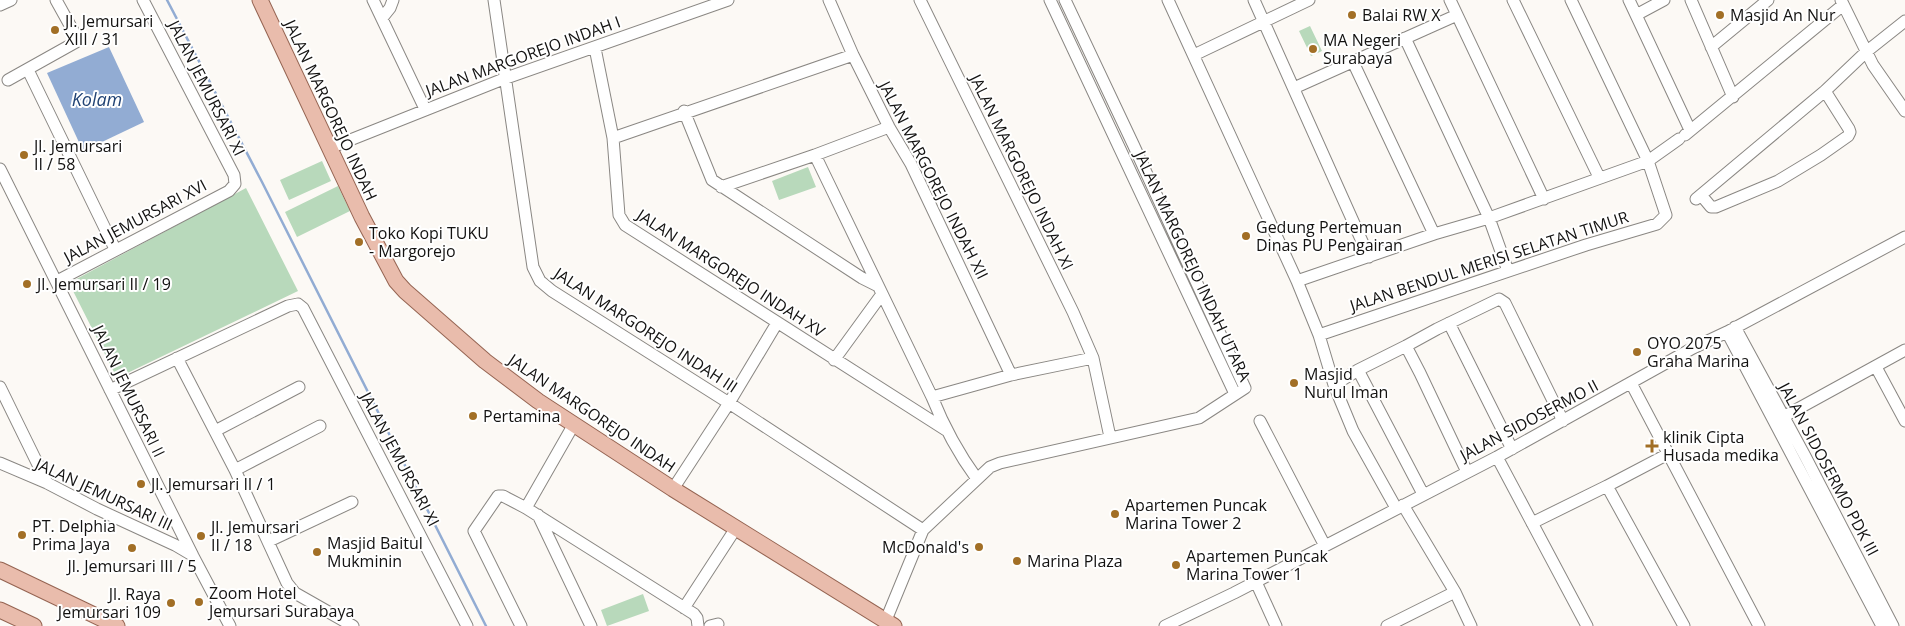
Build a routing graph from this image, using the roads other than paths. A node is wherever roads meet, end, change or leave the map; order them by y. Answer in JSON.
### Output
{"nodes":[{"id":1,"x":11,"y":0,"type":"edge"},
{"id":2,"x":56,"y":0,"type":"edge"},
{"id":3,"x":143,"y":0,"type":"edge"},
{"id":4,"x":260,"y":0,"type":"edge"},
{"id":5,"x":373,"y":0,"type":"edge"},
{"id":6,"x":393,"y":0,"type":"edge"},
{"id":7,"x":494,"y":0,"type":"edge"},
{"id":8,"x":728,"y":0,"type":"edge"},
{"id":9,"x":829,"y":0,"type":"edge"},
{"id":10,"x":920,"y":0,"type":"edge"},
{"id":11,"x":1050,"y":0,"type":"edge"},
{"id":12,"x":1065,"y":0,"type":"edge"},
{"id":13,"x":1168,"y":0,"type":"edge"},
{"id":14,"x":1254,"y":0,"type":"edge"},
{"id":15,"x":1309,"y":0,"type":"edge"},
{"id":16,"x":1450,"y":0,"type":"edge"},
{"id":17,"x":1513,"y":0,"type":"edge"},
{"id":18,"x":1572,"y":0,"type":"edge"},
{"id":19,"x":1629,"y":0,"type":"edge"},
{"id":20,"x":1664,"y":0,"type":"edge"},
{"id":21,"x":1691,"y":0,"type":"edge"},
{"id":22,"x":1768,"y":0,"type":"edge"},
{"id":23,"x":1842,"y":2,"type":"edge"},
{"id":24,"x":0,"y":5,"type":"edge"},
{"id":25,"x":1636,"y":14,"type":"junction"},
{"id":26,"x":1456,"y":15,"type":"junction"},
{"id":27,"x":382,"y":18,"type":"junction"},
{"id":28,"x":1905,"y":21,"type":"edge"},
{"id":29,"x":1264,"y":22,"type":"junction"},
{"id":30,"x":1406,"y":38,"type":"junction"},
{"id":31,"x":1711,"y":47,"type":"junction"},
{"id":32,"x":595,"y":48,"type":"junction"},
{"id":33,"x":853,"y":55,"type":"junction"},
{"id":34,"x":1194,"y":55,"type":"junction"},
{"id":35,"x":1870,"y":59,"type":"junction"},
{"id":36,"x":1352,"y":62,"type":"junction"},
{"id":37,"x":28,"y":70,"type":"junction"},
{"id":38,"x":506,"y":78,"type":"junction"},
{"id":39,"x":8,"y":80,"type":"dead end"},
{"id":40,"x":1294,"y":88,"type":"junction"},
{"id":41,"x":1825,"y":91,"type":"junction"},
{"id":42,"x":1901,"y":94,"type":"edge"},
{"id":43,"x":1733,"y":97,"type":"junction"},
{"id":44,"x":425,"y":109,"type":"junction"},
{"id":45,"x":1905,"y":110,"type":"edge"},
{"id":46,"x":684,"y":112,"type":"junction"},
{"id":47,"x":889,"y":127,"type":"junction"},
{"id":48,"x":1685,"y":135,"type":"junction"},
{"id":49,"x":612,"y":138,"type":"junction"},
{"id":50,"x":330,"y":148,"type":"junction"},
{"id":51,"x":815,"y":155,"type":"junction"},
{"id":52,"x":1648,"y":161,"type":"junction"},
{"id":53,"x":0,"y":169,"type":"edge"},
{"id":54,"x":1599,"y":178,"type":"junction"},
{"id":55,"x":721,"y":187,"type":"junction"},
{"id":56,"x":229,"y":190,"type":"joint"},
{"id":57,"x":1544,"y":198,"type":"junction"},
{"id":58,"x":1489,"y":218,"type":"junction"},
{"id":59,"x":1434,"y":234,"type":"junction"},
{"id":60,"x":1905,"y":237,"type":"edge"},
{"id":61,"x":115,"y":249,"type":"junction"},
{"id":62,"x":1369,"y":257,"type":"junction"},
{"id":63,"x":1508,"y":271,"type":"junction"},
{"id":64,"x":1296,"y":280,"type":"junction"},
{"id":65,"x":57,"y":281,"type":"junction"},
{"id":66,"x":880,"y":290,"type":"junction"},
{"id":67,"x":777,"y":323,"type":"junction"},
{"id":68,"x":1449,"y":323,"type":"junction"},
{"id":69,"x":1731,"y":330,"type":"junction"},
{"id":70,"x":1319,"y":335,"type":"junction"},
{"id":71,"x":1406,"y":346,"type":"junction"},
{"id":72,"x":1905,"y":350,"type":"edge"},
{"id":73,"x":177,"y":358,"type":"junction"},
{"id":74,"x":1093,"y":358,"type":"junction"},
{"id":75,"x":834,"y":360,"type":"junction"},
{"id":76,"x":1876,"y":367,"type":"junction"},
{"id":77,"x":1358,"y":370,"type":"junction"},
{"id":78,"x":1011,"y":375,"type":"junction"},
{"id":79,"x":1631,"y":383,"type":"junction"},
{"id":80,"x":1334,"y":384,"type":"junction"},
{"id":81,"x":0,"y":387,"type":"edge"},
{"id":82,"x":299,"y":387,"type":"dead end"},
{"id":83,"x":110,"y":390,"type":"junction"},
{"id":84,"x":1240,"y":391,"type":"junction"},
{"id":85,"x":932,"y":397,"type":"junction"},
{"id":86,"x":729,"y":403,"type":"junction"},
{"id":87,"x":1778,"y":415,"type":"junction"},
{"id":88,"x":1260,"y":421,"type":"dead end"},
{"id":89,"x":1563,"y":421,"type":"junction"},
{"id":90,"x":1905,"y":421,"type":"edge"},
{"id":91,"x":574,"y":424,"type":"junction"},
{"id":92,"x":320,"y":426,"type":"dead end"},
{"id":93,"x":946,"y":430,"type":"junction"},
{"id":94,"x":216,"y":431,"type":"junction"},
{"id":95,"x":1110,"y":437,"type":"junction"},
{"id":96,"x":1512,"y":448,"type":"junction"},
{"id":97,"x":1668,"y":454,"type":"junction"},
{"id":98,"x":1497,"y":457,"type":"junction"},
{"id":99,"x":0,"y":463,"type":"edge"},
{"id":100,"x":235,"y":470,"type":"junction"},
{"id":101,"x":1467,"y":472,"type":"junction"},
{"id":102,"x":977,"y":479,"type":"junction"},
{"id":103,"x":47,"y":483,"type":"junction"},
{"id":104,"x":1607,"y":486,"type":"junction"},
{"id":105,"x":673,"y":488,"type":"junction"},
{"id":106,"x":1423,"y":494,"type":"junction"},
{"id":107,"x":352,"y":502,"type":"dead end"},
{"id":108,"x":1400,"y":506,"type":"junction"},
{"id":109,"x":526,"y":508,"type":"junction"},
{"id":110,"x":538,"y":515,"type":"junction"},
{"id":111,"x":1532,"y":523,"type":"junction"},
{"id":112,"x":736,"y":528,"type":"junction"},
{"id":113,"x":924,"y":530,"type":"junction"},
{"id":114,"x":269,"y":542,"type":"junction"},
{"id":115,"x":1325,"y":546,"type":"junction"},
{"id":116,"x":193,"y":556,"type":"junction"},
{"id":117,"x":0,"y":570,"type":"edge"},
{"id":118,"x":1256,"y":582,"type":"junction"},
{"id":119,"x":1455,"y":592,"type":"junction"},
{"id":120,"x":1878,"y":605,"type":"junction"},
{"id":121,"x":684,"y":608,"type":"junction"},
{"id":122,"x":0,"y":610,"type":"edge"},
{"id":123,"x":890,"y":623,"type":"edge"},
{"id":124,"x":1391,"y":625,"type":"edge"},
{"id":125,"x":34,"y":626,"type":"edge"},
{"id":126,"x":117,"y":626,"type":"edge"},
{"id":127,"x":230,"y":626,"type":"edge"},
{"id":128,"x":353,"y":626,"type":"edge"},
{"id":129,"x":467,"y":626,"type":"edge"},
{"id":130,"x":522,"y":626,"type":"edge"},
{"id":131,"x":591,"y":626,"type":"edge"},
{"id":132,"x":698,"y":626,"type":"edge"},
{"id":133,"x":1165,"y":626,"type":"edge"},
{"id":134,"x":1276,"y":626,"type":"edge"},
{"id":135,"x":1472,"y":626,"type":"edge"},
{"id":136,"x":1586,"y":626,"type":"edge"},
{"id":137,"x":1684,"y":626,"type":"edge"},
{"id":138,"x":1759,"y":626,"type":"edge"},
{"id":139,"x":1882,"y":626,"type":"edge"},
{"id":140,"x":1893,"y":626,"type":"edge"}],
"edges":[{"from":1,"to":24,"type":"street"},
{"from":2,"to":37,"type":"street"},
{"from":3,"to":56,"type":"street","name":"JALAN JEMURSARI XI"},
{"from":4,"to":50,"type":"main road","name":"JALAN MARGOREJO INDAH"},
{"from":5,"to":27,"type":"street"},
{"from":6,"to":27,"type":"street"},
{"from":7,"to":38,"type":"street","name":"JALAN MARGOREJO INDAH III"},
{"from":8,"to":32,"type":"street","name":"JALAN MARGOREJO INDAH I"},
{"from":9,"to":33,"type":"street","name":"JALAN MARGOREJO INDAH XII"},
{"from":10,"to":74,"type":"street","name":"JALAN MARGOREJO INDAH XI"},
{"from":11,"to":84,"type":"street","name":"JALAN MARGOREJO INDAH UTARA"},
{"from":12,"to":84,"type":"street","name":"JALAN MARGOREJO INDAH UTARA"},
{"from":13,"to":34,"type":"street"},
{"from":14,"to":29,"type":"street"},
{"from":15,"to":29,"type":"street"},
{"from":16,"to":26,"type":"street"},
{"from":17,"to":54,"type":"street"},
{"from":18,"to":52,"type":"street"},
{"from":19,"to":25,"type":"street"},
{"from":20,"to":25,"type":"street"},
{"from":21,"to":31,"type":"street"},
{"from":22,"to":31,"type":"street"},
{"from":23,"to":35,"type":"street"},
{"from":23,"to":43,"type":"street"},
{"from":25,"to":48,"type":"street"},
{"from":26,"to":30,"type":"street"},
{"from":26,"to":57,"type":"street"},
{"from":27,"to":44,"type":"street"},
{"from":28,"to":35,"type":"street"},
{"from":29,"to":34,"type":"street"},
{"from":29,"to":40,"type":"street"},
{"from":30,"to":36,"type":"street"},
{"from":30,"to":58,"type":"street"},
{"from":31,"to":43,"type":"street"},
{"from":32,"to":38,"type":"street","name":"JALAN MARGOREJO INDAH I"},
{"from":32,"to":49,"type":"street","name":"JALAN MARGOREJO INDAH XV"},
{"from":33,"to":46,"type":"street"},
{"from":33,"to":47,"type":"street","name":"JALAN MARGOREJO INDAH XII"},
{"from":34,"to":64,"type":"street"},
{"from":35,"to":41,"type":"street"},
{"from":35,"to":42,"type":"street"},
{"from":36,"to":40,"type":"street"},
{"from":36,"to":59,"type":"street"},
{"from":37,"to":39,"type":"street"},
{"from":37,"to":61,"type":"street"},
{"from":38,"to":44,"type":"street","name":"JALAN MARGOREJO INDAH I"},
{"from":38,"to":86,"type":"street","name":"JALAN MARGOREJO INDAH III"},
{"from":40,"to":62,"type":"street"},
{"from":41,"to":41,"type":"street"},
{"from":42,"to":45,"type":"street"},
{"from":43,"to":48,"type":"street"},
{"from":44,"to":50,"type":"street","name":"JALAN MARGOREJO INDAH I"},
{"from":46,"to":49,"type":"street"},
{"from":46,"to":55,"type":"street"},
{"from":47,"to":51,"type":"street"},
{"from":47,"to":78,"type":"street","name":"JALAN MARGOREJO INDAH XII"},
{"from":48,"to":52,"type":"street"},
{"from":49,"to":67,"type":"street","name":"JALAN MARGOREJO INDAH XV"},
{"from":50,"to":91,"type":"main road","name":"JALAN MARGOREJO INDAH"},
{"from":51,"to":55,"type":"street"},
{"from":51,"to":66,"type":"street"},
{"from":52,"to":54,"type":"street"},
{"from":52,"to":63,"type":"street","name":"JALAN BENDUL MERISI SELATAN TIMUR"},
{"from":53,"to":65,"type":"street","name":"JALAN JEMURSARI II"},
{"from":54,"to":57,"type":"street"},
{"from":55,"to":66,"type":"street"},
{"from":56,"to":61,"type":"street","name":"JALAN JEMURSARI XVI"},
{"from":57,"to":58,"type":"street"},
{"from":58,"to":59,"type":"street"},
{"from":58,"to":63,"type":"street"},
{"from":59,"to":62,"type":"street"},
{"from":60,"to":69,"type":"street","name":"JALAN SIDOSERMO II"},
{"from":61,"to":65,"type":"street","name":"JALAN JEMURSARI XVI"},
{"from":62,"to":64,"type":"street"},
{"from":63,"to":70,"type":"street","name":"JALAN BENDUL MERISI SELATAN TIMUR"},
{"from":64,"to":70,"type":"street"},
{"from":65,"to":83,"type":"street","name":"JALAN JEMURSARI II"},
{"from":66,"to":75,"type":"street"},
{"from":66,"to":85,"type":"street"},
{"from":67,"to":75,"type":"street","name":"JALAN MARGOREJO INDAH XV"},
{"from":67,"to":86,"type":"street"},
{"from":68,"to":71,"type":"street"},
{"from":68,"to":89,"type":"street"},
{"from":68,"to":96,"type":"street"},
{"from":69,"to":79,"type":"street","name":"JALAN SIDOSERMO II"},
{"from":69,"to":87,"type":"street","name":"JALAN SIDOSERMO PDK III"},
{"from":70,"to":80,"type":"street"},
{"from":71,"to":77,"type":"street"},
{"from":71,"to":101,"type":"street"},
{"from":72,"to":76,"type":"street"},
{"from":73,"to":83,"type":"street"},
{"from":73,"to":94,"type":"street"},
{"from":73,"to":129,"type":"street","name":"JALAN JEMURSARI XI"},
{"from":74,"to":78,"type":"street"},
{"from":74,"to":95,"type":"street","name":"JALAN MARGOREJO INDAH XI"},
{"from":75,"to":93,"type":"street","name":"JALAN MARGOREJO INDAH XV"},
{"from":76,"to":87,"type":"street"},
{"from":76,"to":90,"type":"street"},
{"from":77,"to":80,"type":"street"},
{"from":77,"to":106,"type":"street"},
{"from":78,"to":85,"type":"street"},
{"from":79,"to":89,"type":"street","name":"JALAN SIDOSERMO II"},
{"from":79,"to":97,"type":"street"},
{"from":80,"to":108,"type":"street"},
{"from":81,"to":103,"type":"street"},
{"from":82,"to":94,"type":"street"},
{"from":83,"to":116,"type":"street","name":"JALAN JEMURSARI II"},
{"from":84,"to":95,"type":"street"},
{"from":85,"to":93,"type":"street"},
{"from":86,"to":105,"type":"street"},
{"from":86,"to":113,"type":"street","name":"JALAN MARGOREJO INDAH III"},
{"from":87,"to":120,"type":"street","name":"JALAN SIDOSERMO PDK III"},
{"from":88,"to":115,"type":"street"},
{"from":89,"to":96,"type":"street","name":"JALAN SIDOSERMO II"},
{"from":91,"to":105,"type":"main road","name":"JALAN MARGOREJO INDAH"},
{"from":91,"to":109,"type":"street"},
{"from":92,"to":100,"type":"street"},
{"from":93,"to":102,"type":"street"},
{"from":94,"to":100,"type":"street"},
{"from":95,"to":102,"type":"street"},
{"from":96,"to":98,"type":"street","name":"JALAN SIDOSERMO II"},
{"from":97,"to":104,"type":"street"},
{"from":97,"to":138,"type":"street"},
{"from":98,"to":101,"type":"street","name":"JALAN SIDOSERMO II"},
{"from":98,"to":111,"type":"street"},
{"from":99,"to":103,"type":"street","name":"JALAN JEMURSARI III"},
{"from":100,"to":114,"type":"street"},
{"from":101,"to":106,"type":"street","name":"JALAN SIDOSERMO II"},
{"from":102,"to":113,"type":"street"},
{"from":103,"to":116,"type":"street","name":"JALAN JEMURSARI III"},
{"from":104,"to":111,"type":"street"},
{"from":104,"to":137,"type":"street"},
{"from":105,"to":112,"type":"main road","name":"JALAN MARGOREJO INDAH"},
{"from":106,"to":108,"type":"street","name":"JALAN SIDOSERMO II"},
{"from":107,"to":114,"type":"street"},
{"from":108,"to":115,"type":"street","name":"JALAN SIDOSERMO II"},
{"from":108,"to":119,"type":"street"},
{"from":109,"to":110,"type":"street"},
{"from":109,"to":130,"type":"street"},
{"from":110,"to":121,"type":"street"},
{"from":110,"to":131,"type":"street"},
{"from":111,"to":136,"type":"street"},
{"from":112,"to":121,"type":"street"},
{"from":112,"to":123,"type":"main road","name":"JALAN MARGOREJO INDAH"},
{"from":113,"to":123,"type":"street"},
{"from":114,"to":128,"type":"street"},
{"from":115,"to":118,"type":"street","name":"JALAN SIDOSERMO II"},
{"from":116,"to":127,"type":"street","name":"JALAN JEMURSARI II"},
{"from":117,"to":126,"type":"main road"},
{"from":118,"to":133,"type":"street","name":"JALAN SIDOSERMO II"},
{"from":118,"to":134,"type":"street"},
{"from":119,"to":124,"type":"street"},
{"from":119,"to":135,"type":"street"},
{"from":120,"to":139,"type":"street","name":"JALAN SIDOSERMO PDK III"},
{"from":120,"to":140,"type":"street","name":"JALAN SIDOSERMO PDK III"},
{"from":121,"to":132,"type":"street"},
{"from":122,"to":125,"type":"main road"}]}
